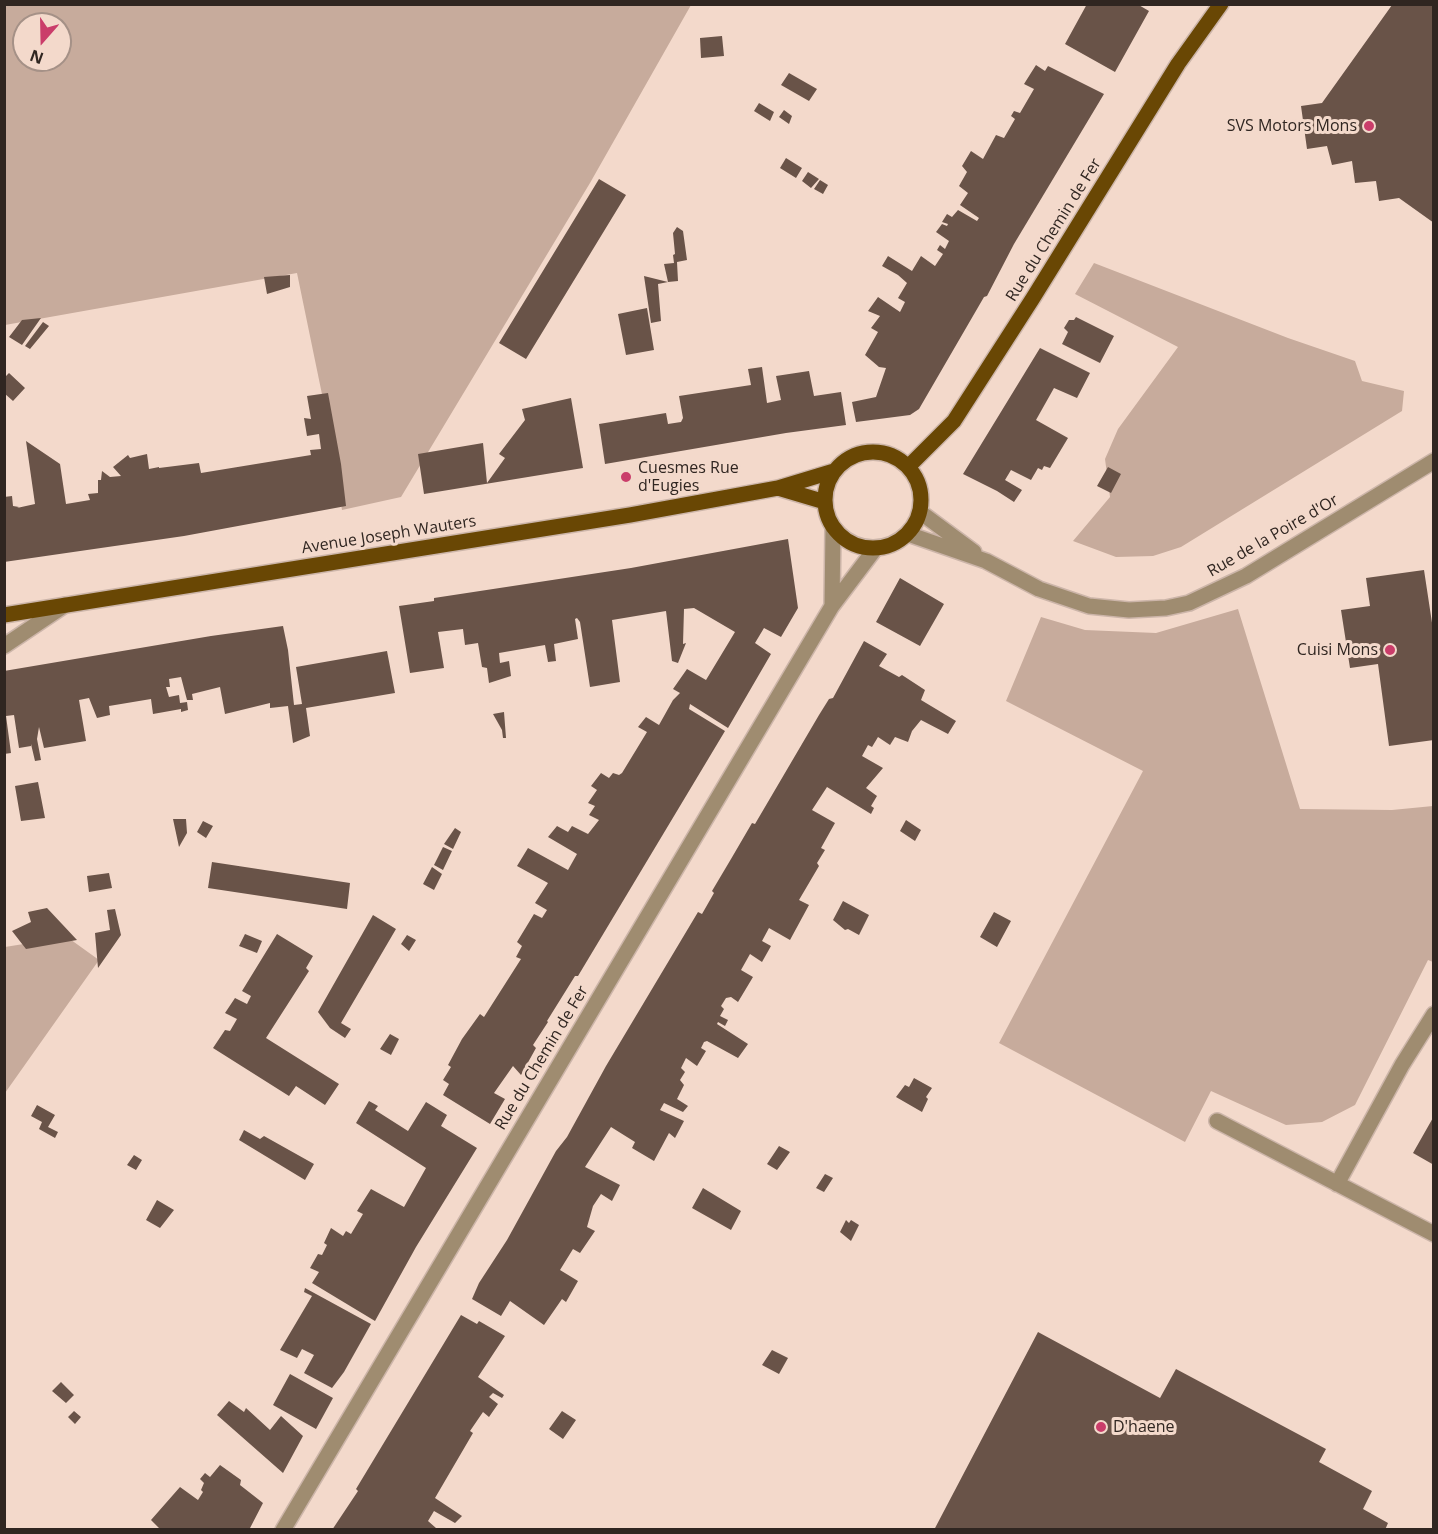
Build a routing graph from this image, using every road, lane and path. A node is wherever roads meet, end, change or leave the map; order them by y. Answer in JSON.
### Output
{"nodes":[{"id":1,"x":1221,"y":4,"type":"edge"},
{"id":2,"x":1434,"y":461,"type":"edge"},
{"id":3,"x":908,"y":467,"type":"junction"},
{"id":4,"x":834,"y":471,"type":"junction"},
{"id":5,"x":778,"y":488,"type":"junction"},
{"id":6,"x":825,"y":502,"type":"junction"},
{"id":7,"x":920,"y":512,"type":"junction"},
{"id":8,"x":833,"y":528,"type":"junction"},
{"id":9,"x":908,"y":534,"type":"junction"},
{"id":10,"x":875,"y":549,"type":"junction"},
{"id":11,"x":986,"y":561,"type":"junction"},
{"id":12,"x":65,"y":605,"type":"junction"},
{"id":13,"x":832,"y":606,"type":"junction"},
{"id":14,"x":7,"y":612,"type":"edge"},
{"id":15,"x":4,"y":646,"type":"edge"},
{"id":16,"x":1434,"y":1014,"type":"edge"},
{"id":17,"x":1217,"y":1121,"type":"dead end"},
{"id":18,"x":1337,"y":1184,"type":"junction"},
{"id":19,"x":1434,"y":1234,"type":"edge"},
{"id":20,"x":283,"y":1530,"type":"edge"}],
"edges":[{"from":1,"to":3,"type":"main road","name":"Rue du Chemin de Fer"},
{"from":2,"to":11,"type":"street","name":"Rue de la Poire d'Or"},
{"from":3,"to":4,"type":"main road"},
{"from":3,"to":7,"type":"main road"},
{"from":4,"to":5,"type":"main road","name":"Avenue Joseph Wauters"},
{"from":4,"to":6,"type":"main road"},
{"from":5,"to":6,"type":"main road","name":"Avenue Joseph Wauters"},
{"from":5,"to":12,"type":"main road","name":"Avenue Joseph Wauters"},
{"from":6,"to":8,"type":"main road"},
{"from":7,"to":9,"type":"main road"},
{"from":7,"to":11,"type":"street"},
{"from":8,"to":10,"type":"main road"},
{"from":8,"to":13,"type":"street","name":"Rue du Chemin de Fer"},
{"from":9,"to":10,"type":"main road"},
{"from":9,"to":11,"type":"street"},
{"from":10,"to":13,"type":"street","name":"Rue du Chemin de Fer"},
{"from":12,"to":14,"type":"main road","name":"Avenue Joseph Wauters"},
{"from":12,"to":15,"type":"street"},
{"from":13,"to":20,"type":"street","name":"Rue du Chemin de Fer"},
{"from":16,"to":18,"type":"street"},
{"from":17,"to":18,"type":"street"},
{"from":18,"to":19,"type":"street"}]}
